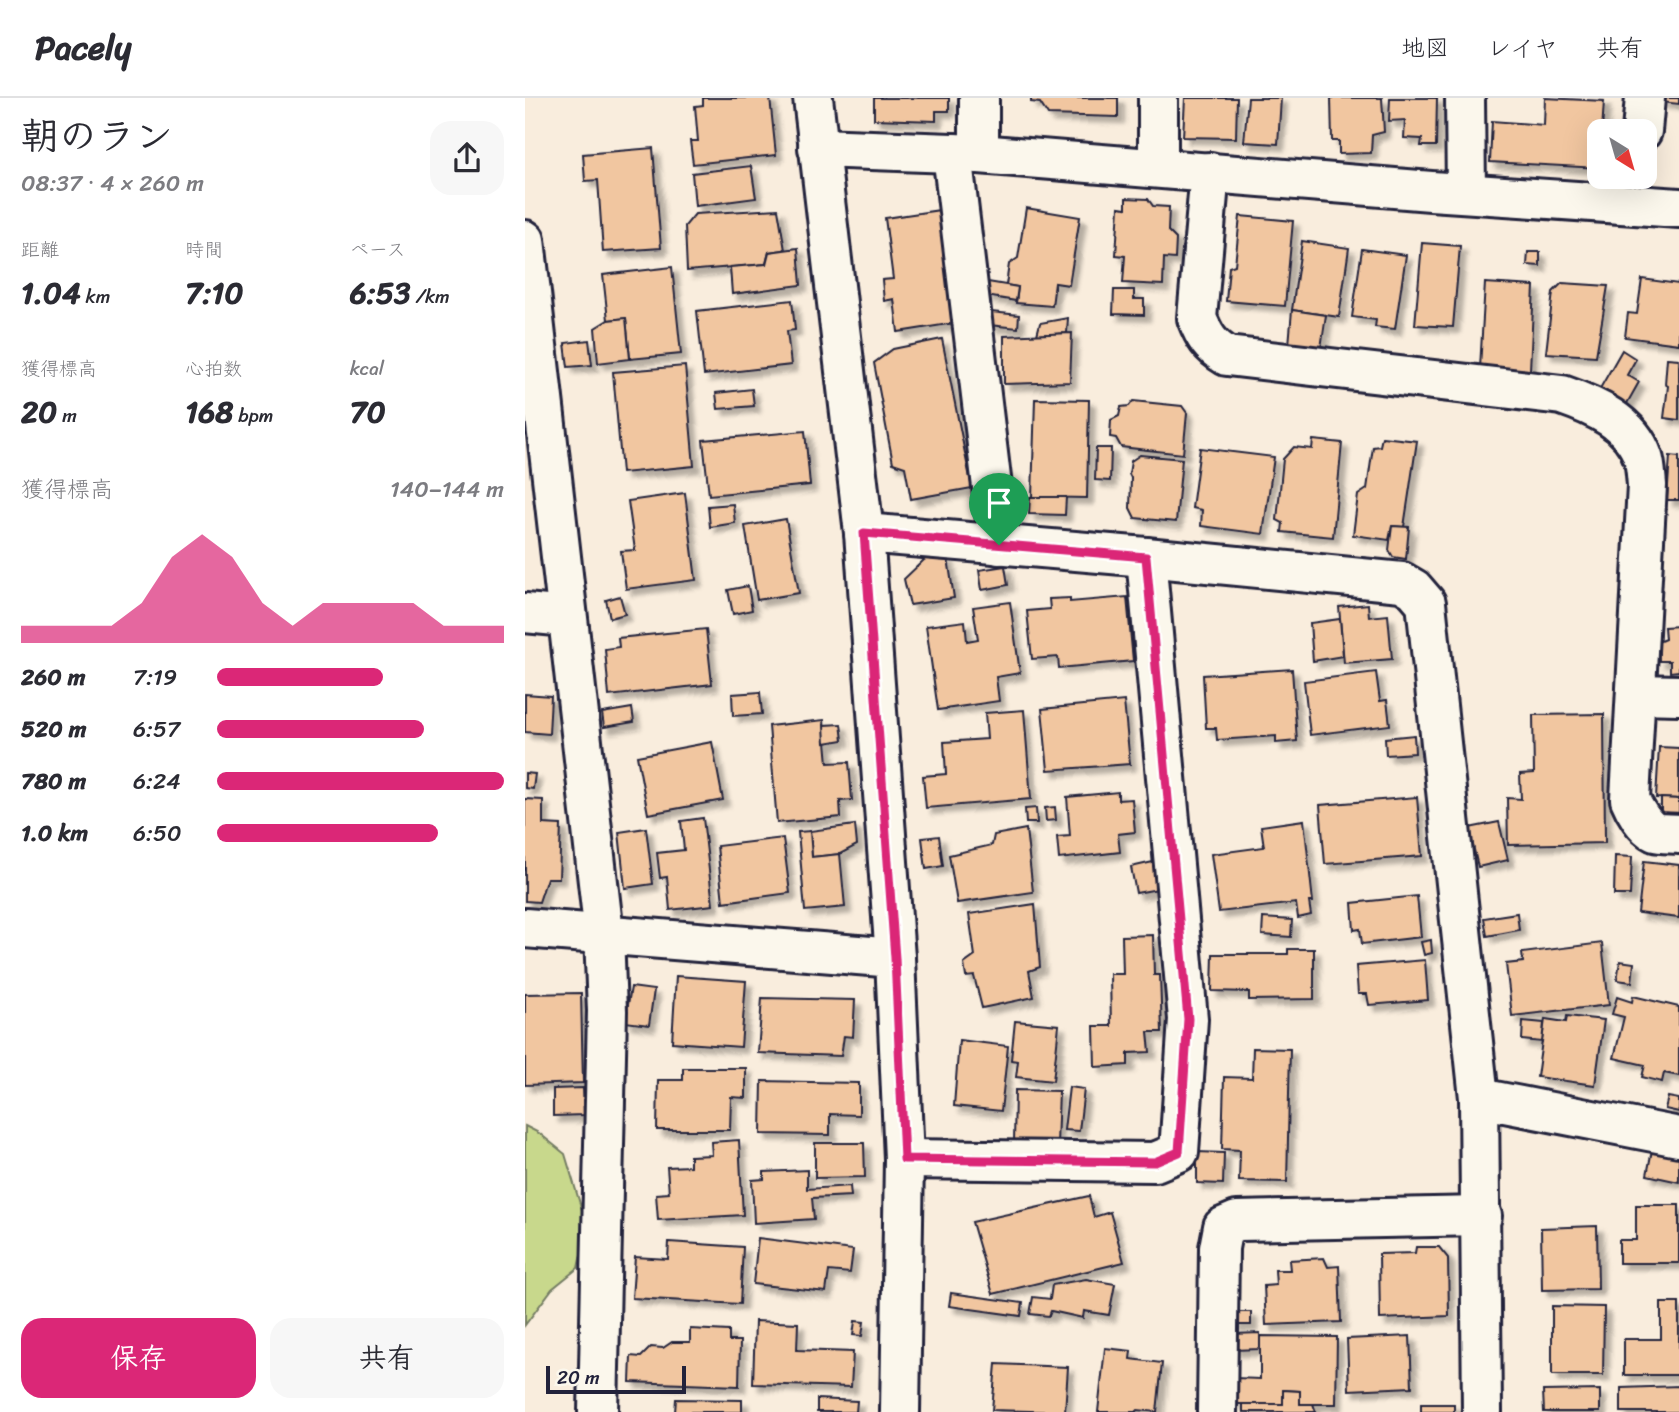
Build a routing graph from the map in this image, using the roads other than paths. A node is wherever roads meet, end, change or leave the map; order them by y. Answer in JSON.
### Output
{"nodes":[{"id":1,"x":813,"y":98,"type":"edge"},
{"id":2,"x":979,"y":98,"type":"edge"},
{"id":3,"x":1158,"y":98,"type":"edge"},
{"id":4,"x":1465,"y":98,"type":"edge"},
{"id":5,"x":1645,"y":98,"type":"edge"},
{"id":6,"x":1643,"y":119,"type":"edge"},
{"id":7,"x":818,"y":148,"type":"junction"},
{"id":8,"x":966,"y":153,"type":"junction"},
{"id":9,"x":1158,"y":168,"type":"junction"},
{"id":10,"x":1210,"y":172,"type":"junction"},
{"id":11,"x":1636,"y":192,"type":"edge"},
{"id":12,"x":1466,"y":193,"type":"junction"},
{"id":13,"x":1679,"y":208,"type":"edge"},
{"id":14,"x":525,"y":240,"type":"edge"},
{"id":15,"x":528,"y":300,"type":"edge"},
{"id":16,"x":864,"y":533,"type":"junction"},
{"id":17,"x":999,"y":545,"type":"junction"},
{"id":18,"x":1146,"y":557,"type":"junction"},
{"id":19,"x":525,"y":613,"type":"edge"},
{"id":20,"x":567,"y":617,"type":"junction"},
{"id":21,"x":1637,"y":694,"type":"junction"},
{"id":22,"x":1679,"y":695,"type":"edge"},
{"id":23,"x":1679,"y":834,"type":"edge"},
{"id":24,"x":525,"y":928,"type":"edge"},
{"id":25,"x":604,"y":935,"type":"junction"},
{"id":26,"x":895,"y":958,"type":"junction"},
{"id":27,"x":1479,"y":1098,"type":"junction"},
{"id":28,"x":1679,"y":1137,"type":"edge"},
{"id":29,"x":904,"y":1159,"type":"junction"},
{"id":30,"x":1482,"y":1216,"type":"junction"},
{"id":31,"x":598,"y":1412,"type":"edge"},
{"id":32,"x":901,"y":1412,"type":"edge"},
{"id":33,"x":1217,"y":1412,"type":"edge"},
{"id":34,"x":1482,"y":1412,"type":"edge"}],
"edges":[{"from":1,"to":7,"type":"street"},
{"from":2,"to":8,"type":"street"},
{"from":3,"to":9,"type":"street"},
{"from":4,"to":12,"type":"street"},
{"from":5,"to":6,"type":"street"},
{"from":7,"to":8,"type":"street"},
{"from":7,"to":16,"type":"street"},
{"from":8,"to":9,"type":"street"},
{"from":8,"to":17,"type":"street"},
{"from":9,"to":10,"type":"street"},
{"from":10,"to":12,"type":"street"},
{"from":10,"to":21,"type":"street"},
{"from":11,"to":12,"type":"street"},
{"from":11,"to":13,"type":"street"},
{"from":14,"to":15,"type":"street"},
{"from":15,"to":20,"type":"street"},
{"from":16,"to":17,"type":"street"},
{"from":16,"to":26,"type":"street"},
{"from":17,"to":18,"type":"street"},
{"from":18,"to":27,"type":"street"},
{"from":18,"to":29,"type":"street"},
{"from":19,"to":20,"type":"street"},
{"from":20,"to":25,"type":"street"},
{"from":21,"to":22,"type":"street"},
{"from":21,"to":23,"type":"street"},
{"from":24,"to":25,"type":"street"},
{"from":25,"to":26,"type":"street"},
{"from":25,"to":31,"type":"street"},
{"from":26,"to":29,"type":"street"},
{"from":27,"to":28,"type":"street"},
{"from":27,"to":30,"type":"street"},
{"from":29,"to":32,"type":"street"},
{"from":30,"to":33,"type":"street"},
{"from":30,"to":34,"type":"street"}]}
